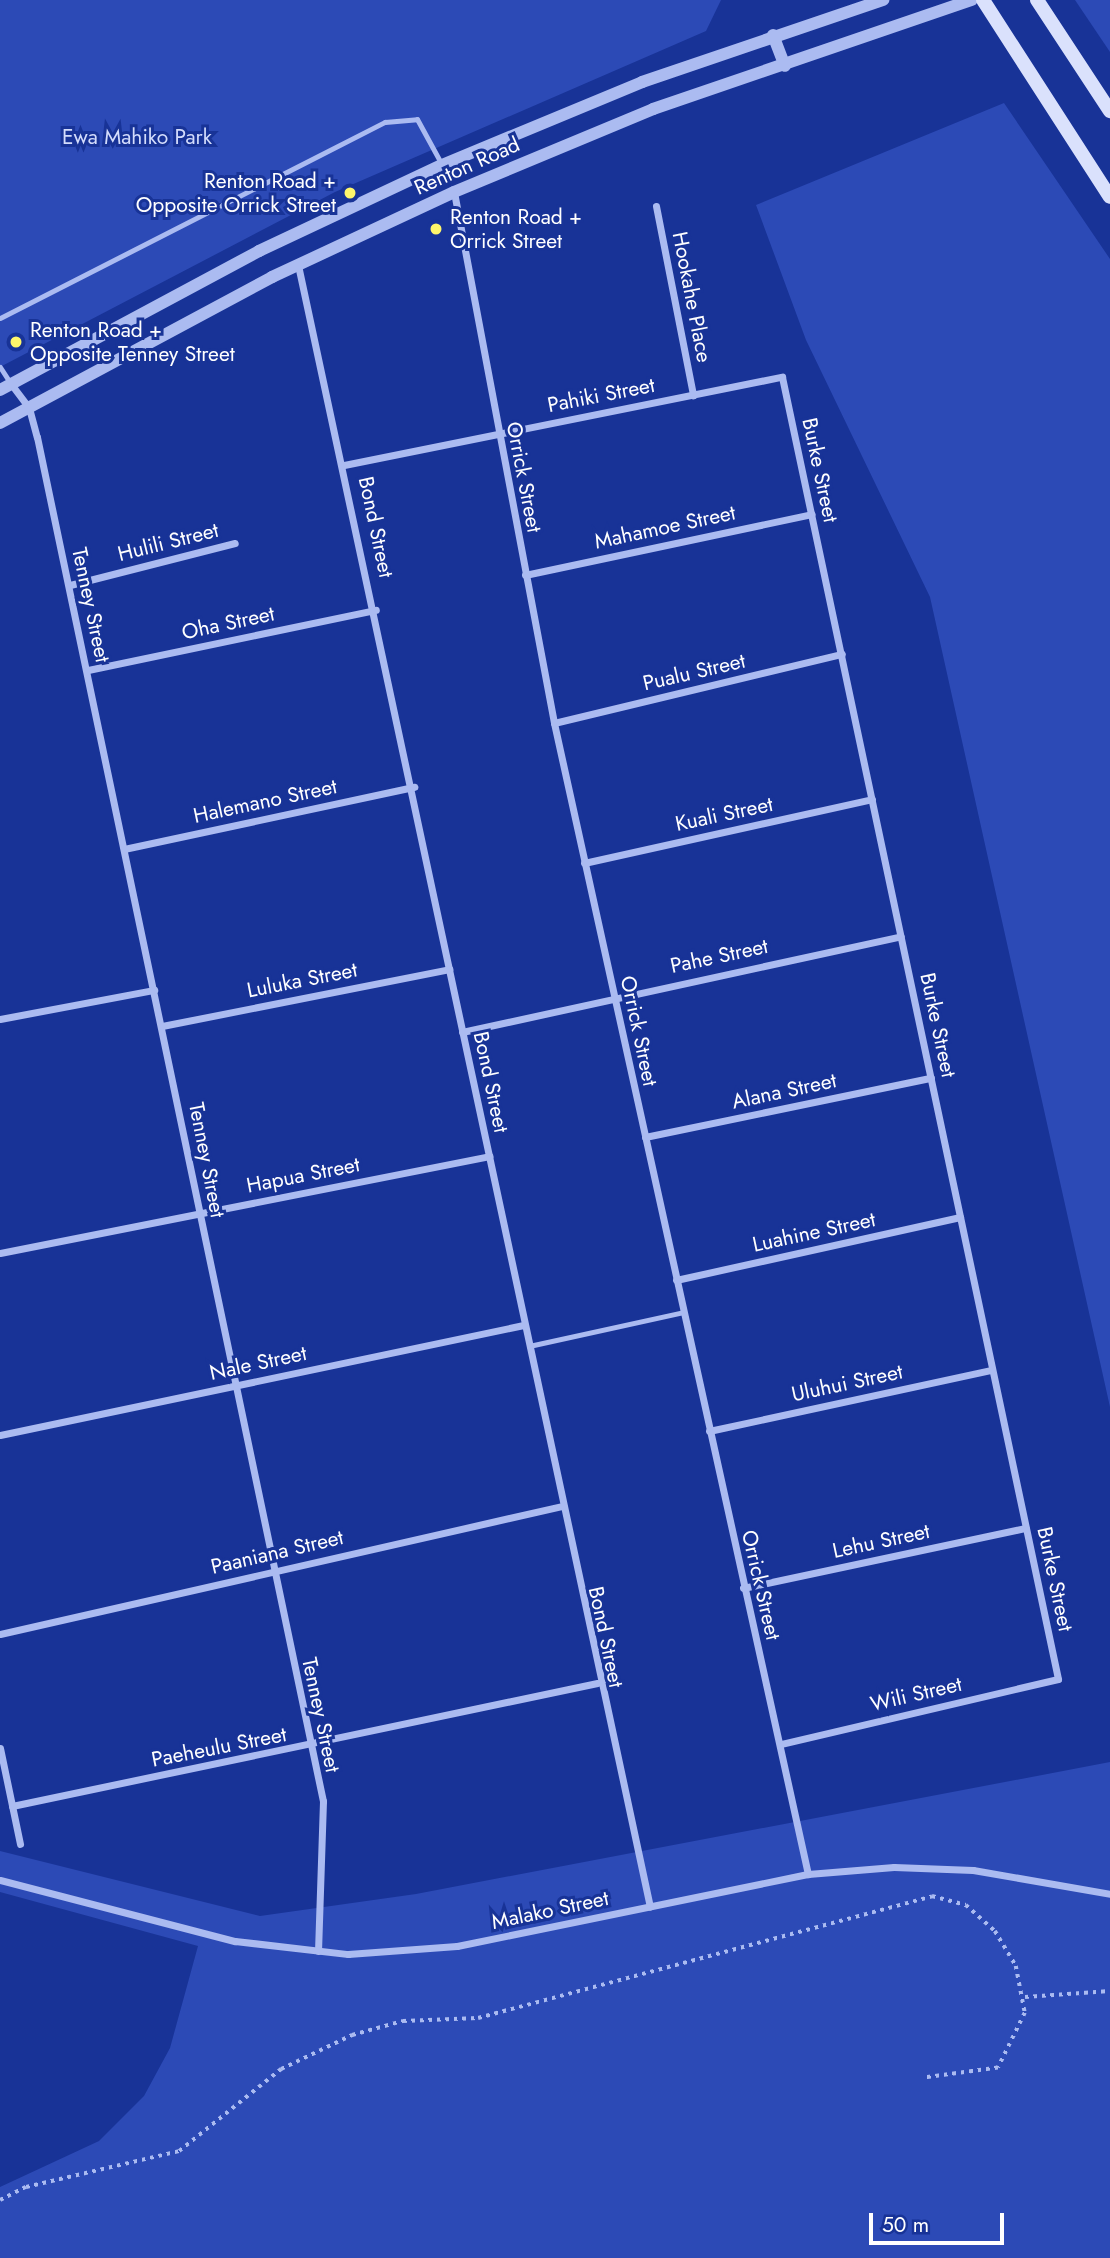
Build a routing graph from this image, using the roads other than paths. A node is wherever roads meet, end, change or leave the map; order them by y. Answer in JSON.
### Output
{"nodes":[{"id":1,"x":883,"y":0,"type":"edge"},
{"id":2,"x":972,"y":0,"type":"edge"},
{"id":3,"x":983,"y":0,"type":"edge"},
{"id":4,"x":1037,"y":0,"type":"edge"},
{"id":5,"x":773,"y":35,"type":"junction"},
{"id":6,"x":785,"y":66,"type":"junction"},
{"id":7,"x":1110,"y":111,"type":"edge"},
{"id":8,"x":442,"y":165,"type":"junction"},
{"id":9,"x":454,"y":192,"type":"junction"},
{"id":10,"x":1110,"y":197,"type":"edge"},
{"id":11,"x":656,"y":206,"type":"dead end"},
{"id":12,"x":298,"y":265,"type":"junction"},
{"id":13,"x":0,"y":318,"type":"edge"},
{"id":14,"x":0,"y":367,"type":"edge"},
{"id":15,"x":782,"y":377,"type":"joint"},
{"id":16,"x":5,"y":387,"type":"edge"},
{"id":17,"x":693,"y":395,"type":"junction"},
{"id":18,"x":29,"y":408,"type":"junction"},
{"id":19,"x":0,"y":423,"type":"edge"},
{"id":20,"x":498,"y":433,"type":"junction"},
{"id":21,"x":344,"y":465,"type":"junction"},
{"id":22,"x":812,"y":514,"type":"junction"},
{"id":23,"x":235,"y":543,"type":"dead end"},
{"id":24,"x":525,"y":575,"type":"junction"},
{"id":25,"x":70,"y":585,"type":"junction"},
{"id":26,"x":376,"y":610,"type":"junction"},
{"id":27,"x":842,"y":654,"type":"junction"},
{"id":28,"x":88,"y":670,"type":"junction"},
{"id":29,"x":554,"y":723,"type":"junction"},
{"id":30,"x":414,"y":787,"type":"junction"},
{"id":31,"x":872,"y":799,"type":"junction"},
{"id":32,"x":124,"y":849,"type":"junction"},
{"id":33,"x":584,"y":863,"type":"junction"},
{"id":34,"x":901,"y":936,"type":"junction"},
{"id":35,"x":449,"y":969,"type":"junction"},
{"id":36,"x":154,"y":990,"type":"junction"},
{"id":37,"x":613,"y":995,"type":"junction"},
{"id":38,"x":0,"y":1019,"type":"edge"},
{"id":39,"x":162,"y":1026,"type":"junction"},
{"id":40,"x":462,"y":1032,"type":"junction"},
{"id":41,"x":931,"y":1078,"type":"junction"},
{"id":42,"x":645,"y":1137,"type":"junction"},
{"id":43,"x":488,"y":1156,"type":"junction"},
{"id":44,"x":201,"y":1213,"type":"junction"},
{"id":45,"x":960,"y":1217,"type":"junction"},
{"id":46,"x":0,"y":1253,"type":"edge"},
{"id":47,"x":676,"y":1280,"type":"junction"},
{"id":48,"x":683,"y":1312,"type":"junction"},
{"id":49,"x":524,"y":1325,"type":"junction"},
{"id":50,"x":529,"y":1346,"type":"junction"},
{"id":51,"x":992,"y":1370,"type":"junction"},
{"id":52,"x":235,"y":1386,"type":"junction"},
{"id":53,"x":709,"y":1431,"type":"junction"},
{"id":54,"x":0,"y":1435,"type":"edge"},
{"id":55,"x":562,"y":1506,"type":"junction"},
{"id":56,"x":1026,"y":1528,"type":"junction"},
{"id":57,"x":274,"y":1570,"type":"junction"},
{"id":58,"x":743,"y":1588,"type":"junction"},
{"id":59,"x":0,"y":1633,"type":"edge"},
{"id":60,"x":1058,"y":1679,"type":"joint"},
{"id":61,"x":597,"y":1683,"type":"junction"},
{"id":62,"x":781,"y":1744,"type":"junction"},
{"id":63,"x":0,"y":1748,"type":"edge"},
{"id":64,"x":308,"y":1748,"type":"junction"},
{"id":65,"x":12,"y":1807,"type":"junction"},
{"id":66,"x":20,"y":1844,"type":"dead end"},
{"id":67,"x":808,"y":1874,"type":"junction"},
{"id":68,"x":0,"y":1880,"type":"edge"},
{"id":69,"x":1110,"y":1894,"type":"edge"},
{"id":70,"x":650,"y":1907,"type":"junction"},
{"id":71,"x":318,"y":1951,"type":"junction"}],
"edges":[{"from":1,"to":5,"type":"street","name":"Renton Road"},
{"from":2,"to":6,"type":"street","name":"Renton Road"},
{"from":3,"to":10,"type":"main road"},
{"from":4,"to":7,"type":"main road"},
{"from":5,"to":6,"type":"street"},
{"from":5,"to":8,"type":"street","name":"Renton Road"},
{"from":6,"to":9,"type":"street","name":"Renton Road"},
{"from":8,"to":13,"type":"lane"},
{"from":8,"to":16,"type":"street","name":"Renton Road"},
{"from":9,"to":12,"type":"street","name":"Renton Road"},
{"from":9,"to":20,"type":"street","name":"Orrick Street"},
{"from":11,"to":17,"type":"street","name":"Hookahe Place"},
{"from":12,"to":18,"type":"street","name":"Renton Road"},
{"from":12,"to":21,"type":"street","name":"Bond Street"},
{"from":14,"to":16,"type":"lane"},
{"from":15,"to":17,"type":"street","name":"Pahiki Street"},
{"from":15,"to":22,"type":"street","name":"Burke Street"},
{"from":16,"to":18,"type":"street","name":"Tenney Street"},
{"from":17,"to":20,"type":"street","name":"Pahiki Street"},
{"from":18,"to":19,"type":"street","name":"Renton Road"},
{"from":18,"to":25,"type":"street","name":"Tenney Street"},
{"from":20,"to":21,"type":"street","name":"Pahiki Street"},
{"from":20,"to":24,"type":"street","name":"Orrick Street"},
{"from":21,"to":26,"type":"street","name":"Bond Street"},
{"from":22,"to":24,"type":"street","name":"Mahamoe Street"},
{"from":22,"to":27,"type":"street","name":"Burke Street"},
{"from":23,"to":25,"type":"street","name":"Hulili Street"},
{"from":24,"to":29,"type":"street","name":"Orrick Street"},
{"from":25,"to":28,"type":"street","name":"Tenney Street"},
{"from":26,"to":28,"type":"street","name":"Oha Street"},
{"from":26,"to":30,"type":"street","name":"Bond Street"},
{"from":27,"to":29,"type":"street","name":"Pualu Street"},
{"from":27,"to":31,"type":"street","name":"Burke Street"},
{"from":28,"to":32,"type":"street","name":"Tenney Street"},
{"from":29,"to":33,"type":"street","name":"Orrick Street"},
{"from":30,"to":32,"type":"street","name":"Halemano Street"},
{"from":30,"to":35,"type":"street","name":"Bond Street"},
{"from":31,"to":33,"type":"street","name":"Kuali Street"},
{"from":31,"to":34,"type":"street","name":"Burke Street"},
{"from":32,"to":36,"type":"street","name":"Tenney Street"},
{"from":33,"to":37,"type":"street","name":"Orrick Street"},
{"from":34,"to":37,"type":"street","name":"Pahe Street"},
{"from":34,"to":41,"type":"street","name":"Burke Street"},
{"from":35,"to":39,"type":"street","name":"Luluka Street"},
{"from":35,"to":40,"type":"street","name":"Bond Street"},
{"from":36,"to":38,"type":"street"},
{"from":36,"to":39,"type":"street","name":"Tenney Street"},
{"from":37,"to":40,"type":"street","name":"Pahe Street"},
{"from":37,"to":42,"type":"street","name":"Orrick Street"},
{"from":39,"to":44,"type":"street","name":"Tenney Street"},
{"from":40,"to":43,"type":"street","name":"Bond Street"},
{"from":41,"to":42,"type":"street","name":"Alana Street"},
{"from":41,"to":45,"type":"street","name":"Burke Street"},
{"from":42,"to":47,"type":"street","name":"Orrick Street"},
{"from":43,"to":44,"type":"street","name":"Hapua Street"},
{"from":43,"to":49,"type":"street","name":"Bond Street"},
{"from":44,"to":46,"type":"street","name":"Hapua Street"},
{"from":44,"to":52,"type":"street","name":"Tenney Street"},
{"from":45,"to":47,"type":"street","name":"Luahine Street"},
{"from":45,"to":51,"type":"street","name":"Burke Street"},
{"from":47,"to":48,"type":"street","name":"Orrick Street"},
{"from":48,"to":50,"type":"lane"},
{"from":48,"to":53,"type":"street","name":"Orrick Street"},
{"from":49,"to":50,"type":"street","name":"Bond Street"},
{"from":49,"to":52,"type":"street","name":"Nale Street"},
{"from":50,"to":55,"type":"street","name":"Bond Street"},
{"from":51,"to":53,"type":"street","name":"Uluhui Street"},
{"from":51,"to":56,"type":"street","name":"Burke Street"},
{"from":52,"to":54,"type":"street","name":"Nale Street"},
{"from":52,"to":57,"type":"street","name":"Tenney Street"},
{"from":53,"to":58,"type":"street","name":"Orrick Street"},
{"from":55,"to":57,"type":"street","name":"Paaniana Street"},
{"from":55,"to":61,"type":"street","name":"Bond Street"},
{"from":56,"to":58,"type":"street","name":"Lehu Street"},
{"from":56,"to":60,"type":"street","name":"Burke Street"},
{"from":57,"to":59,"type":"street","name":"Paaniana Street"},
{"from":57,"to":64,"type":"street","name":"Tenney Street"},
{"from":58,"to":62,"type":"street","name":"Orrick Street"},
{"from":60,"to":62,"type":"street","name":"Wili Street"},
{"from":61,"to":64,"type":"street","name":"Paeheulu Street"},
{"from":61,"to":70,"type":"street","name":"Bond Street"},
{"from":62,"to":67,"type":"street","name":"Orrick Street"},
{"from":63,"to":65,"type":"street"},
{"from":64,"to":65,"type":"street","name":"Paeheulu Street"},
{"from":64,"to":71,"type":"street","name":"Tenney Street"},
{"from":65,"to":66,"type":"street"},
{"from":67,"to":69,"type":"street","name":"Malako Street"},
{"from":67,"to":70,"type":"street","name":"Malako Street"},
{"from":68,"to":71,"type":"street","name":"Malako Street"},
{"from":70,"to":71,"type":"street","name":"Malako Street"}]}
